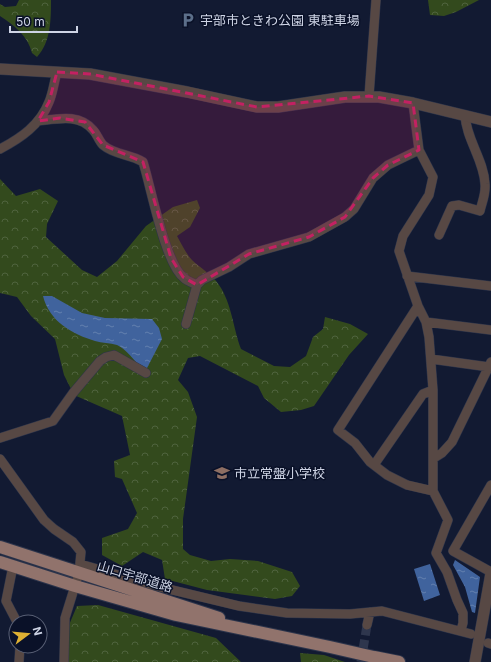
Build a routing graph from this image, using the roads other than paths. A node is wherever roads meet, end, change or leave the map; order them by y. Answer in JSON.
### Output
{"nodes":[{"id":1,"x":376,"y":0,"type":"edge"},
{"id":2,"x":0,"y":69,"type":"edge"},
{"id":3,"x":57,"y":72,"type":"junction"},
{"id":4,"x":369,"y":96,"type":"junction"},
{"id":5,"x":413,"y":103,"type":"junction"},
{"id":6,"x":465,"y":115,"type":"junction"},
{"id":7,"x":38,"y":121,"type":"junction"},
{"id":8,"x":491,"y":122,"type":"edge"},
{"id":9,"x":0,"y":149,"type":"edge"},
{"id":10,"x":419,"y":150,"type":"junction"},
{"id":11,"x":438,"y":234,"type":"dead end"},
{"id":12,"x":407,"y":276,"type":"junction"},
{"id":13,"x":197,"y":285,"type":"junction"},
{"id":14,"x":491,"y":286,"type":"edge"},
{"id":15,"x":418,"y":306,"type":"junction"},
{"id":16,"x":426,"y":322,"type":"junction"},
{"id":17,"x":186,"y":324,"type":"dead end"},
{"id":18,"x":491,"y":330,"type":"edge"},
{"id":19,"x":431,"y":360,"type":"junction"},
{"id":20,"x":490,"y":365,"type":"edge"},
{"id":21,"x":146,"y":373,"type":"dead end"},
{"id":22,"x":433,"y":390,"type":"junction"},
{"id":23,"x":0,"y":438,"type":"edge"},
{"id":24,"x":434,"y":458,"type":"junction"},
{"id":25,"x":0,"y":459,"type":"edge"},
{"id":26,"x":374,"y":465,"type":"junction"},
{"id":27,"x":491,"y":485,"type":"edge"},
{"id":28,"x":433,"y":491,"type":"junction"},
{"id":29,"x":0,"y":547,"type":"edge"},
{"id":30,"x":0,"y":562,"type":"edge"},
{"id":31,"x":13,"y":566,"type":"junction"},
{"id":32,"x":80,"y":568,"type":"junction"},
{"id":33,"x":491,"y":573,"type":"edge"},
{"id":34,"x":76,"y":586,"type":"junction"},
{"id":35,"x":370,"y":612,"type":"junction"},
{"id":36,"x":13,"y":614,"type":"edge"},
{"id":37,"x":367,"y":625,"type":"tunnel mouth"},
{"id":38,"x":461,"y":630,"type":"junction"},
{"id":39,"x":262,"y":632,"type":"junction"},
{"id":40,"x":471,"y":634,"type":"dead end"},
{"id":41,"x":64,"y":662,"type":"edge"},
{"id":42,"x":399,"y":662,"type":"edge"},
{"id":43,"x":475,"y":662,"type":"edge"}],
"edges":[{"from":1,"to":4,"type":"street"},
{"from":2,"to":3,"type":"street"},
{"from":3,"to":4,"type":"street"},
{"from":3,"to":7,"type":"street"},
{"from":4,"to":5,"type":"street"},
{"from":5,"to":6,"type":"street"},
{"from":5,"to":10,"type":"street"},
{"from":6,"to":8,"type":"street"},
{"from":6,"to":11,"type":"street"},
{"from":7,"to":9,"type":"street"},
{"from":7,"to":13,"type":"street"},
{"from":10,"to":12,"type":"street"},
{"from":10,"to":13,"type":"street"},
{"from":12,"to":14,"type":"street"},
{"from":12,"to":15,"type":"street"},
{"from":13,"to":17,"type":"street"},
{"from":15,"to":16,"type":"street"},
{"from":15,"to":26,"type":"street"},
{"from":16,"to":18,"type":"street"},
{"from":16,"to":19,"type":"street"},
{"from":19,"to":20,"type":"street"},
{"from":19,"to":22,"type":"street"},
{"from":20,"to":24,"type":"street"},
{"from":21,"to":23,"type":"street"},
{"from":22,"to":24,"type":"street"},
{"from":22,"to":26,"type":"street"},
{"from":24,"to":28,"type":"street"},
{"from":25,"to":32,"type":"street"},
{"from":26,"to":28,"type":"street"},
{"from":27,"to":33,"type":"street"},
{"from":28,"to":38,"type":"street"},
{"from":29,"to":32,"type":"main road","name":"山口宇部道路"},
{"from":30,"to":31,"type":"main road","name":"山口宇部道路"},
{"from":31,"to":34,"type":"main road","name":"山口宇部道路"},
{"from":31,"to":36,"type":"street"},
{"from":32,"to":34,"type":"street"},
{"from":32,"to":35,"type":"street"},
{"from":32,"to":39,"type":"main road","name":"山口宇部道路"},
{"from":33,"to":43,"type":"street"},
{"from":34,"to":39,"type":"main road","name":"山口宇部道路"},
{"from":34,"to":41,"type":"street"},
{"from":35,"to":37,"type":"street"},
{"from":35,"to":38,"type":"street"},
{"from":38,"to":40,"type":"street"},
{"from":39,"to":42,"type":"main road","name":"山口宇部道路"}]}
